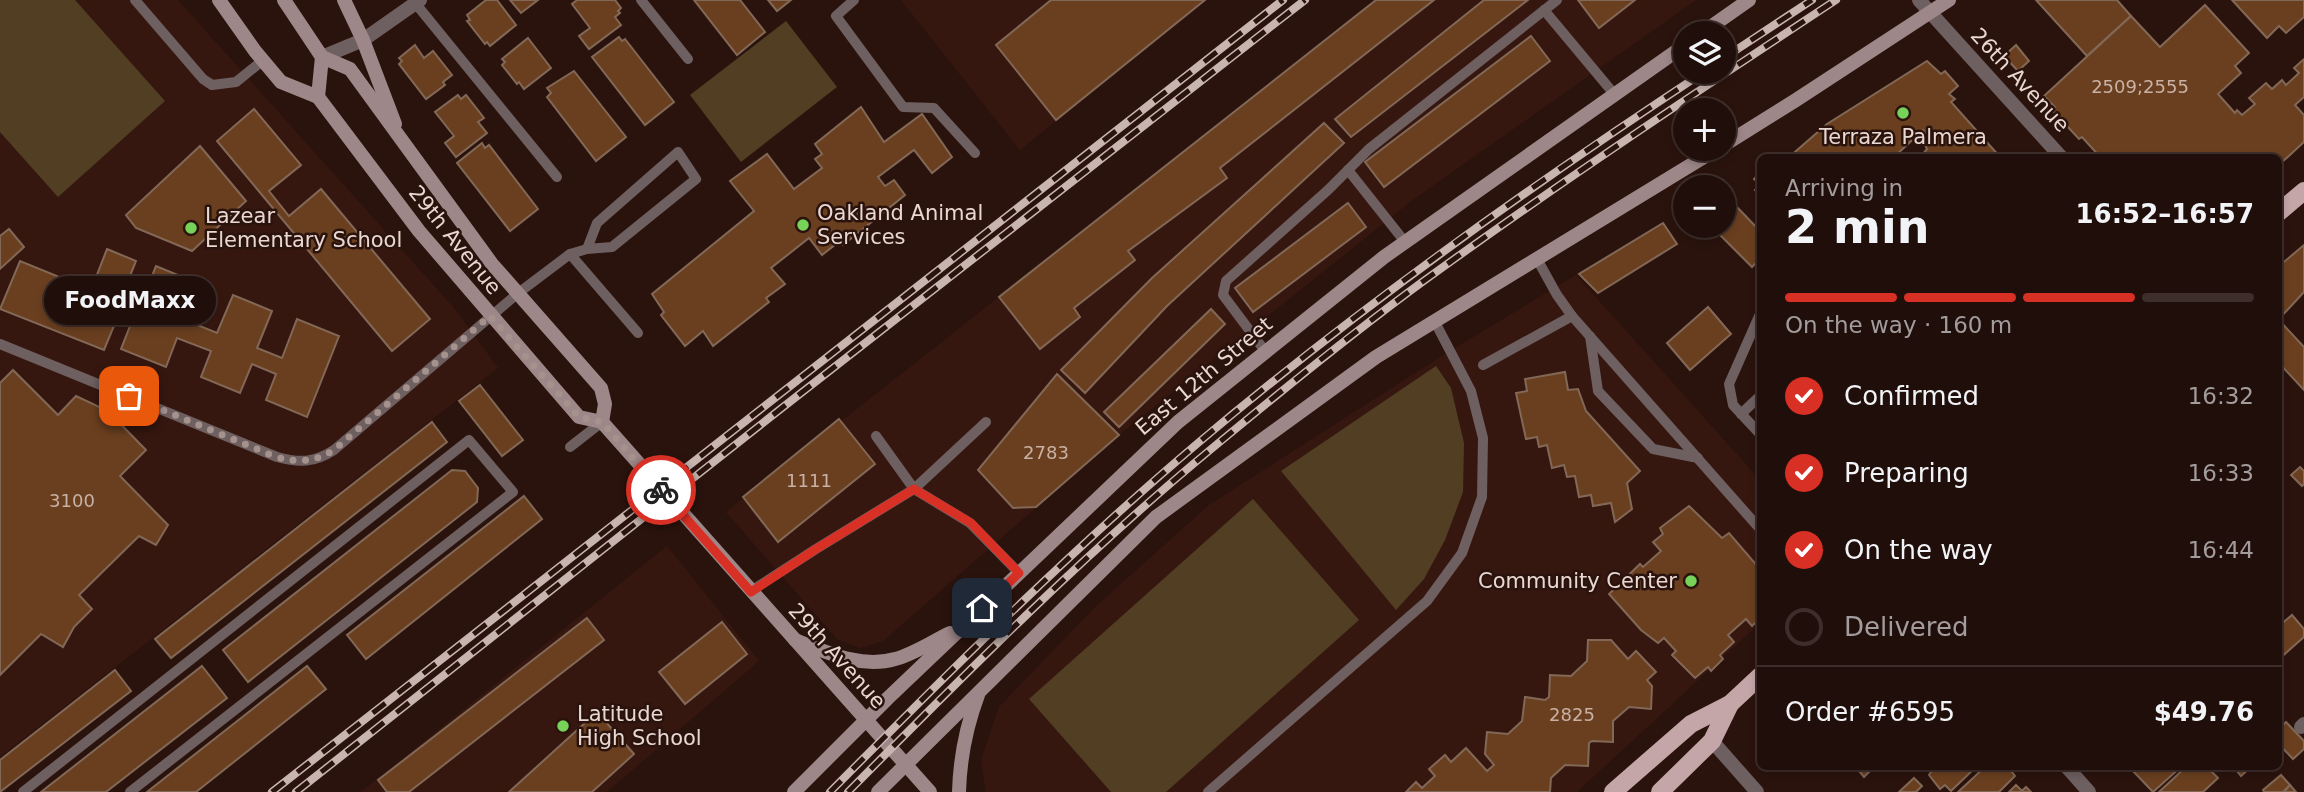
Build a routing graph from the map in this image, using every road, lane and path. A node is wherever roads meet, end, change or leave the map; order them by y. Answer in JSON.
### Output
{"nodes":[{"id":1,"x":135,"y":0,"type":"edge"},
{"id":2,"x":219,"y":0,"type":"edge"},
{"id":3,"x":284,"y":0,"type":"edge"},
{"id":4,"x":344,"y":0,"type":"edge"},
{"id":5,"x":642,"y":0,"type":"edge"},
{"id":6,"x":854,"y":0,"type":"edge"},
{"id":7,"x":1557,"y":0,"type":"edge"},
{"id":8,"x":1749,"y":0,"type":"edge"},
{"id":9,"x":1919,"y":0,"type":"edge"},
{"id":10,"x":1949,"y":0,"type":"edge"},
{"id":11,"x":418,"y":2,"type":"edge"},
{"id":12,"x":1544,"y":10,"type":"junction"},
{"id":13,"x":1930,"y":13,"type":"junction"},
{"id":14,"x":1719,"y":21,"type":"edge"},
{"id":15,"x":363,"y":40,"type":"junction"},
{"id":16,"x":1673,"y":54,"type":"edge"},
{"id":17,"x":322,"y":57,"type":"junction"},
{"id":18,"x":688,"y":59,"type":"dead end"},
{"id":19,"x":262,"y":61,"type":"junction"},
{"id":20,"x":1615,"y":95,"type":"junction"},
{"id":21,"x":318,"y":97,"type":"junction"},
{"id":22,"x":1736,"y":137,"type":"edge"},
{"id":23,"x":404,"y":145,"type":"junction"},
{"id":24,"x":975,"y":153,"type":"dead end"},
{"id":25,"x":2058,"y":154,"type":"edge"},
{"id":26,"x":1697,"y":161,"type":"edge"},
{"id":27,"x":1348,"y":170,"type":"junction"},
{"id":28,"x":557,"y":177,"type":"dead end"},
{"id":29,"x":2304,"y":191,"type":"edge"},
{"id":30,"x":2282,"y":210,"type":"edge"},
{"id":31,"x":1405,"y":242,"type":"junction"},
{"id":32,"x":587,"y":249,"type":"junction"},
{"id":33,"x":570,"y":254,"type":"junction"},
{"id":34,"x":1537,"y":259,"type":"junction"},
{"id":35,"x":517,"y":294,"type":"junction"},
{"id":36,"x":490,"y":316,"type":"junction"},
{"id":37,"x":1572,"y":316,"type":"junction"},
{"id":38,"x":1757,"y":321,"type":"edge"},
{"id":39,"x":1435,"y":322,"type":"junction"},
{"id":40,"x":638,"y":333,"type":"dead end"},
{"id":41,"x":1590,"y":336,"type":"junction"},
{"id":42,"x":0,"y":344,"type":"edge"},
{"id":43,"x":1265,"y":351,"type":"junction"},
{"id":44,"x":1483,"y":365,"type":"dead end"},
{"id":45,"x":1757,"y":399,"type":"edge"},
{"id":46,"x":1741,"y":414,"type":"junction"},
{"id":47,"x":602,"y":422,"type":"junction"},
{"id":48,"x":986,"y":422,"type":"dead end"},
{"id":49,"x":1757,"y":431,"type":"edge"},
{"id":50,"x":876,"y":436,"type":"dead end"},
{"id":51,"x":570,"y":447,"type":"dead end"},
{"id":52,"x":1698,"y":458,"type":"junction"},
{"id":53,"x":914,"y":489,"type":"junction"},
{"id":54,"x":1757,"y":526,"type":"edge"},
{"id":55,"x":1019,"y":573,"type":"junction"},
{"id":56,"x":751,"y":592,"type":"junction"},
{"id":57,"x":964,"y":626,"type":"junction"},
{"id":58,"x":794,"y":640,"type":"junction"},
{"id":59,"x":1757,"y":679,"type":"edge"},
{"id":60,"x":980,"y":690,"type":"junction"},
{"id":61,"x":1730,"y":704,"type":"junction"},
{"id":62,"x":865,"y":720,"type":"junction"},
{"id":63,"x":1712,"y":741,"type":"junction"},
{"id":64,"x":904,"y":764,"type":"junction"},
{"id":65,"x":2070,"y":770,"type":"edge"},
{"id":66,"x":23,"y":792,"type":"edge"},
{"id":67,"x":130,"y":792,"type":"edge"},
{"id":68,"x":794,"y":792,"type":"edge"},
{"id":69,"x":878,"y":792,"type":"edge"},
{"id":70,"x":930,"y":792,"type":"edge"},
{"id":71,"x":959,"y":792,"type":"edge"},
{"id":72,"x":1208,"y":792,"type":"edge"},
{"id":73,"x":1613,"y":792,"type":"edge"},
{"id":74,"x":1660,"y":792,"type":"edge"},
{"id":75,"x":1757,"y":792,"type":"edge"},
{"id":76,"x":2089,"y":792,"type":"edge"}],
"edges":[{"from":1,"to":19,"type":"lane"},
{"from":2,"to":19,"type":"main road"},
{"from":3,"to":17,"type":"main road","name":"29th Avenue"},
{"from":4,"to":15,"type":"main road"},
{"from":5,"to":18,"type":"lane"},
{"from":6,"to":24,"type":"lane"},
{"from":7,"to":12,"type":"lane"},
{"from":8,"to":14,"type":"main road"},
{"from":9,"to":13,"type":"street","name":"26th Avenue"},
{"from":10,"to":13,"type":"main road"},
{"from":11,"to":15,"type":"street"},
{"from":11,"to":28,"type":"lane"},
{"from":12,"to":20,"type":"lane"},
{"from":12,"to":27,"type":"lane"},
{"from":13,"to":22,"type":"main road"},
{"from":13,"to":25,"type":"street","name":"26th Avenue"},
{"from":15,"to":17,"type":"street"},
{"from":15,"to":23,"type":"main road"},
{"from":16,"to":20,"type":"main road","name":"East 12th Street"},
{"from":17,"to":21,"type":"main road"},
{"from":17,"to":23,"type":"main road","name":"29th Avenue"},
{"from":19,"to":21,"type":"main road"},
{"from":20,"to":31,"type":"main road","name":"East 12th Street"},
{"from":21,"to":36,"type":"main road","name":"29th Avenue"},
{"from":23,"to":35,"type":"main road","name":"29th Avenue"},
{"from":26,"to":34,"type":"main road"},
{"from":27,"to":31,"type":"lane"},
{"from":27,"to":43,"type":"lane"},
{"from":29,"to":30,"type":"main road"},
{"from":31,"to":43,"type":"main road","name":"East 12th Street"},
{"from":32,"to":32,"type":"lane"},
{"from":32,"to":33,"type":"lane"},
{"from":33,"to":35,"type":"lane"},
{"from":33,"to":40,"type":"lane"},
{"from":34,"to":37,"type":"lane"},
{"from":34,"to":39,"type":"main road"},
{"from":35,"to":36,"type":"lane"},
{"from":35,"to":47,"type":"main road","name":"29th Avenue"},
{"from":36,"to":42,"type":"lane"},
{"from":36,"to":47,"type":"main road","name":"29th Avenue"},
{"from":37,"to":41,"type":"lane"},
{"from":37,"to":44,"type":"lane"},
{"from":38,"to":46,"type":"lane"},
{"from":39,"to":60,"type":"main road"},
{"from":39,"to":72,"type":"lane"},
{"from":41,"to":52,"type":"lane"},
{"from":41,"to":52,"type":"lane"},
{"from":43,"to":55,"type":"main road","name":"East 12th Street"},
{"from":45,"to":46,"type":"lane"},
{"from":46,"to":49,"type":"lane"},
{"from":47,"to":51,"type":"lane"},
{"from":47,"to":56,"type":"main road","name":"29th Avenue"},
{"from":48,"to":53,"type":"lane"},
{"from":50,"to":53,"type":"lane"},
{"from":52,"to":54,"type":"lane"},
{"from":53,"to":55,"type":"lane"},
{"from":53,"to":56,"type":"lane"},
{"from":55,"to":57,"type":"main road","name":"East 12th Street"},
{"from":56,"to":58,"type":"main road","name":"29th Avenue"},
{"from":57,"to":58,"type":"main road"},
{"from":57,"to":62,"type":"main road","name":"East 12th Street"},
{"from":58,"to":62,"type":"main road","name":"29th Avenue"},
{"from":59,"to":61,"type":"main road"},
{"from":60,"to":64,"type":"main road"},
{"from":60,"to":71,"type":"main road"},
{"from":61,"to":63,"type":"main road"},
{"from":61,"to":73,"type":"main road"},
{"from":62,"to":64,"type":"main road","name":"29th Avenue"},
{"from":62,"to":68,"type":"main road","name":"East 12th Street"},
{"from":63,"to":74,"type":"main road"},
{"from":63,"to":75,"type":"street"},
{"from":64,"to":69,"type":"main road"},
{"from":64,"to":70,"type":"main road","name":"29th Avenue"},
{"from":65,"to":76,"type":"street"},
{"from":66,"to":67,"type":"lane"}]}
